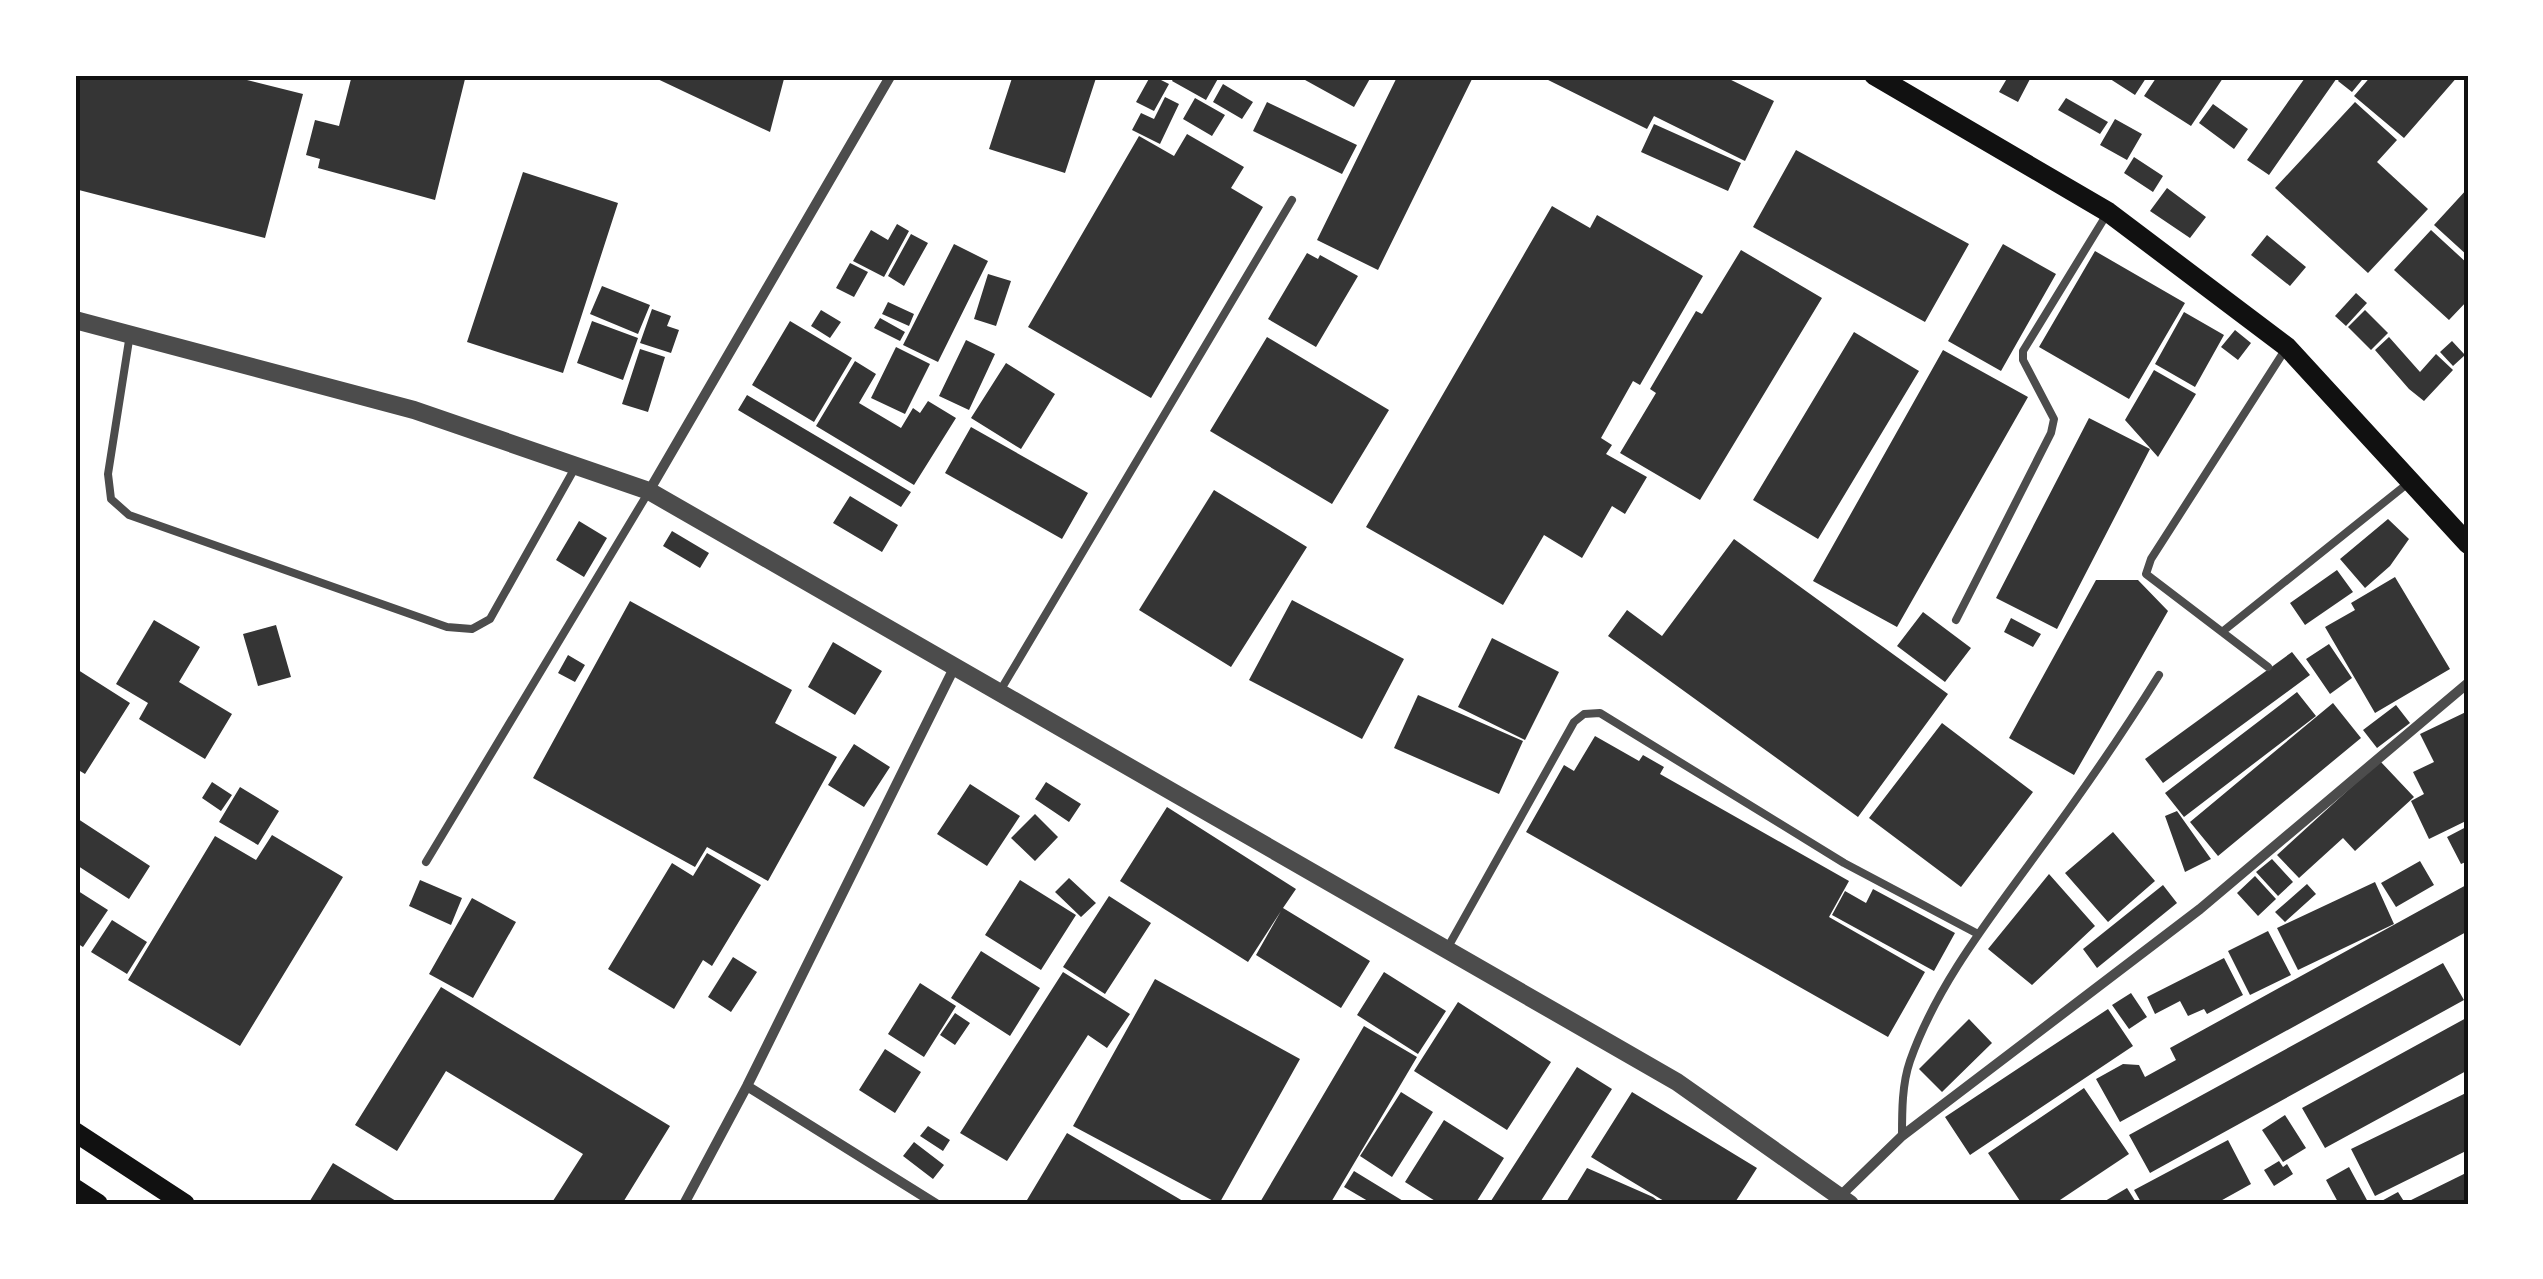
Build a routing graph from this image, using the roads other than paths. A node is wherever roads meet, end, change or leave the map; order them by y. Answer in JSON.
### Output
{"nodes":[{"id":1,"x":891,"y":75,"type":"edge"},
{"id":2,"x":1874,"y":75,"type":"edge"},
{"id":3,"x":1292,"y":200,"type":"dead end"},
{"id":4,"x":2108,"y":212,"type":"junction"},
{"id":5,"x":75,"y":320,"type":"edge"},
{"id":6,"x":130,"y":334,"type":"junction"},
{"id":7,"x":2287,"y":347,"type":"junction"},
{"id":8,"x":576,"y":466,"type":"junction"},
{"id":9,"x":2410,"y":482,"type":"junction"},
{"id":10,"x":650,"y":491,"type":"junction"},
{"id":11,"x":2468,"y":544,"type":"edge"},
{"id":12,"x":1956,"y":620,"type":"dead end"},
{"id":13,"x":2222,"y":632,"type":"junction"},
{"id":14,"x":956,"y":665,"type":"junction"},
{"id":15,"x":2268,"y":667,"type":"dead end"},
{"id":16,"x":2159,"y":674,"type":"dead end"},
{"id":17,"x":2468,"y":682,"type":"edge"},
{"id":18,"x":1000,"y":691,"type":"junction"},
{"id":19,"x":426,"y":862,"type":"dead end"},
{"id":20,"x":1978,"y":934,"type":"junction"},
{"id":21,"x":1446,"y":948,"type":"junction"},
{"id":22,"x":746,"y":1086,"type":"junction"},
{"id":23,"x":75,"y":1132,"type":"edge"},
{"id":24,"x":1902,"y":1136,"type":"junction"},
{"id":25,"x":75,"y":1189,"type":"edge"},
{"id":26,"x":1841,"y":1201,"type":"edge"},
{"id":27,"x":98,"y":1204,"type":"edge"},
{"id":28,"x":185,"y":1204,"type":"edge"},
{"id":29,"x":684,"y":1204,"type":"edge"},
{"id":30,"x":936,"y":1204,"type":"edge"}],
"edges":[{"from":1,"to":10,"type":"street"},
{"from":2,"to":4,"type":"main road"},
{"from":3,"to":18,"type":"lane"},
{"from":4,"to":7,"type":"main road"},
{"from":4,"to":12,"type":"lane"},
{"from":5,"to":6,"type":"street"},
{"from":6,"to":8,"type":"street"},
{"from":6,"to":8,"type":"lane"},
{"from":7,"to":9,"type":"main road"},
{"from":7,"to":13,"type":"lane"},
{"from":8,"to":10,"type":"street"},
{"from":9,"to":11,"type":"main road"},
{"from":9,"to":13,"type":"lane"},
{"from":10,"to":14,"type":"street"},
{"from":10,"to":19,"type":"lane"},
{"from":13,"to":15,"type":"lane"},
{"from":14,"to":18,"type":"street"},
{"from":14,"to":22,"type":"street"},
{"from":16,"to":20,"type":"lane"},
{"from":17,"to":24,"type":"street"},
{"from":18,"to":21,"type":"street"},
{"from":20,"to":21,"type":"lane"},
{"from":20,"to":24,"type":"lane"},
{"from":21,"to":26,"type":"street"},
{"from":22,"to":29,"type":"street"},
{"from":22,"to":30,"type":"street"},
{"from":23,"to":28,"type":"main road"},
{"from":24,"to":26,"type":"street"},
{"from":25,"to":27,"type":"main road"}]}
